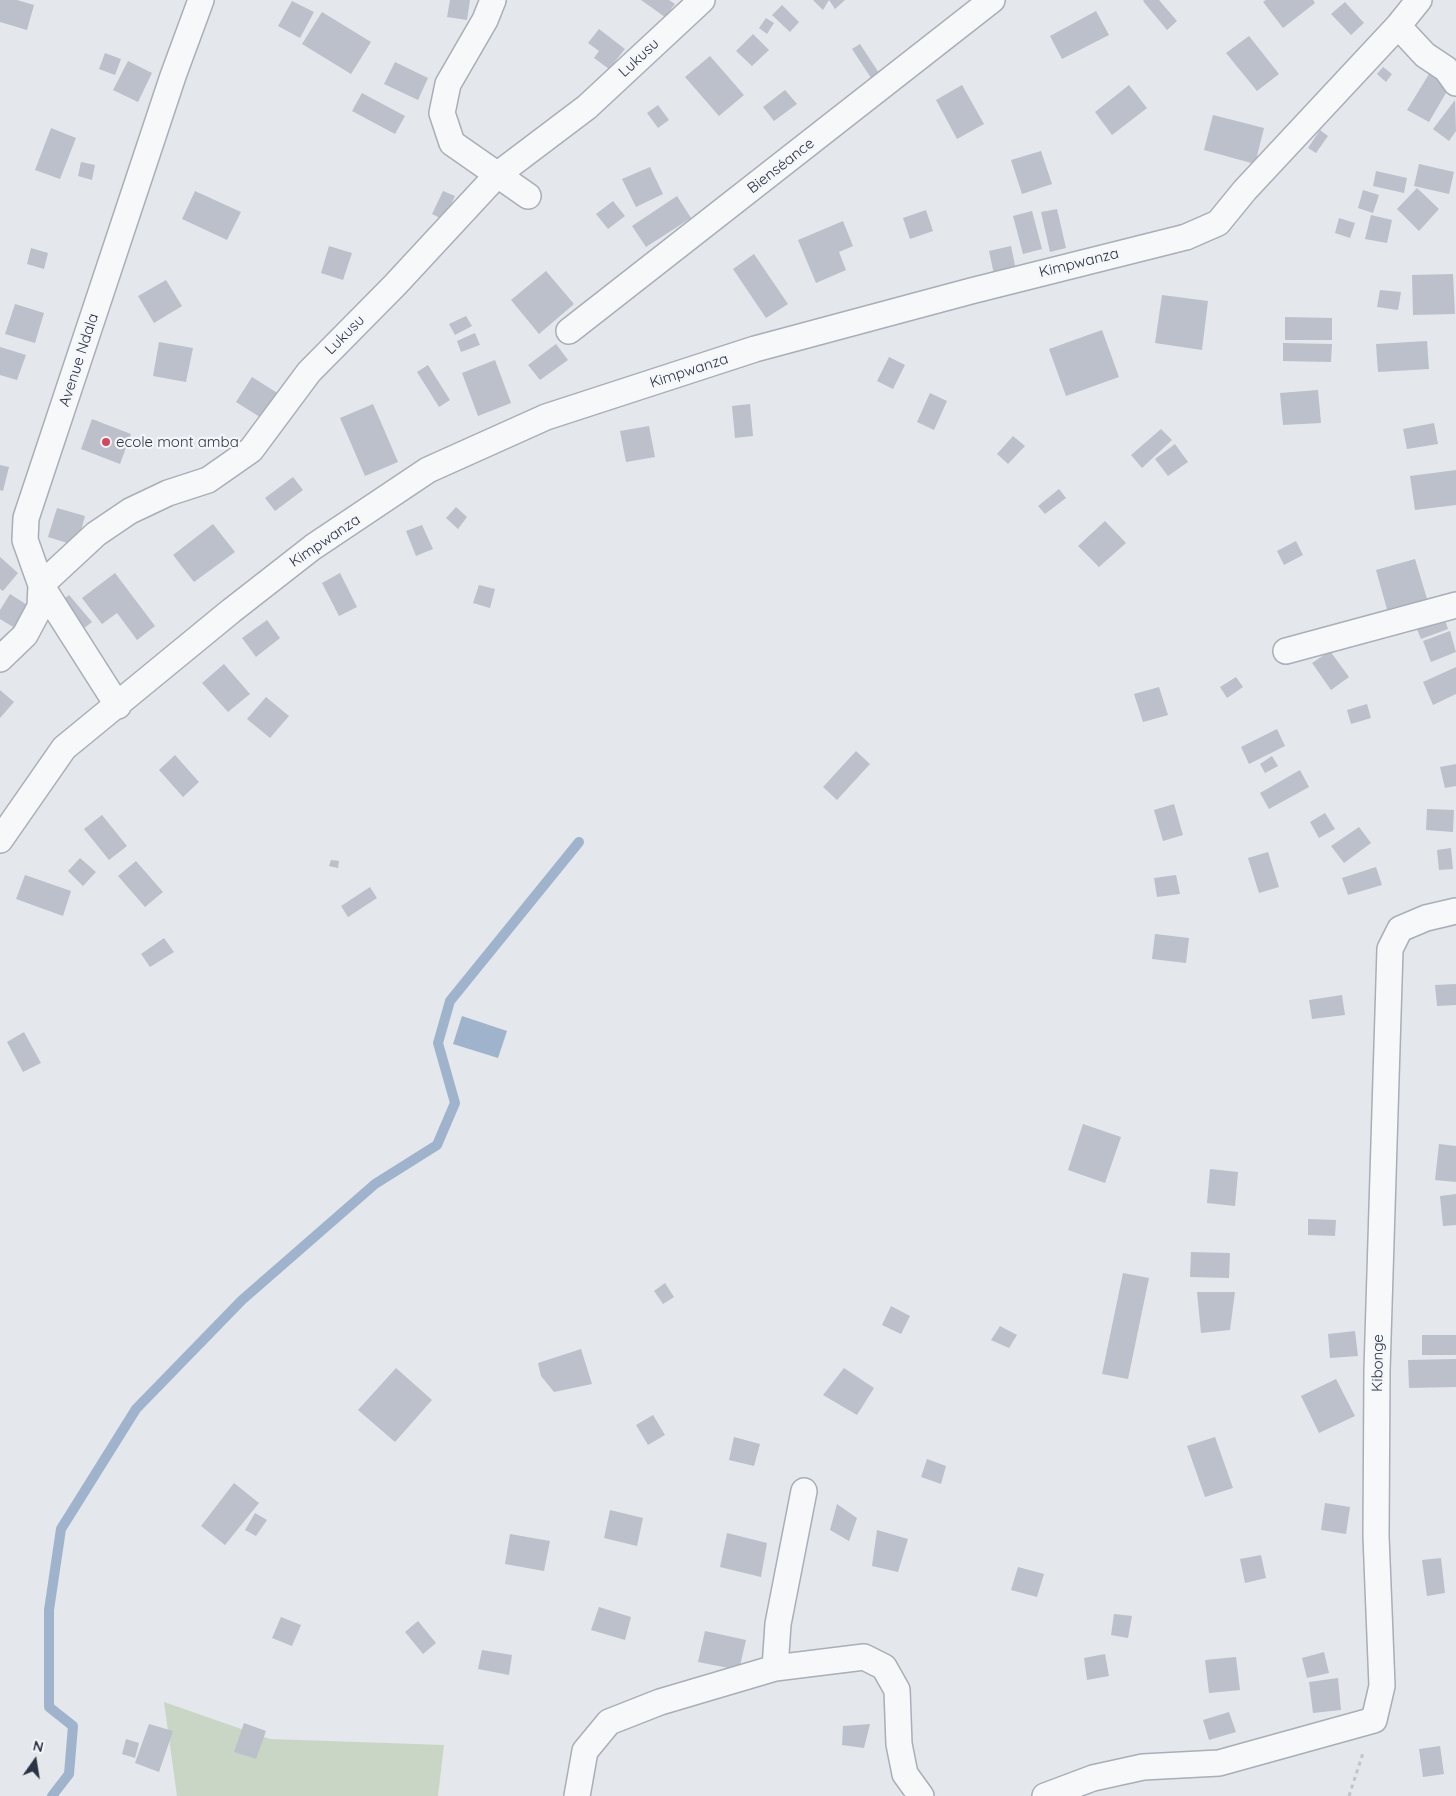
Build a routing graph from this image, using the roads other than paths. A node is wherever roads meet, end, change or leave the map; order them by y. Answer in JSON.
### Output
{"nodes":[{"id":1,"x":201,"y":0,"type":"edge"},
{"id":2,"x":493,"y":0,"type":"edge"},
{"id":3,"x":702,"y":0,"type":"edge"},
{"id":4,"x":992,"y":0,"type":"edge"},
{"id":5,"x":1419,"y":0,"type":"edge"},
{"id":6,"x":1398,"y":26,"type":"junction"},
{"id":7,"x":1456,"y":83,"type":"edge"},
{"id":8,"x":497,"y":175,"type":"junction"},
{"id":9,"x":528,"y":196,"type":"dead end"},
{"id":10,"x":569,"y":332,"type":"dead end"},
{"id":11,"x":40,"y":585,"type":"junction"},
{"id":12,"x":1456,"y":606,"type":"edge"},
{"id":13,"x":1286,"y":651,"type":"dead end"},
{"id":14,"x":0,"y":659,"type":"edge"},
{"id":15,"x":118,"y":706,"type":"junction"},
{"id":16,"x":0,"y":840,"type":"edge"},
{"id":17,"x":1456,"y":911,"type":"edge"},
{"id":18,"x":804,"y":1491,"type":"dead end"},
{"id":19,"x":775,"y":1668,"type":"junction"},
{"id":20,"x":577,"y":1796,"type":"edge"},
{"id":21,"x":921,"y":1796,"type":"edge"},
{"id":22,"x":1045,"y":1796,"type":"edge"}],
"edges":[{"from":1,"to":11,"type":"street","name":"Avenue Ndala"},
{"from":2,"to":8,"type":"street"},
{"from":3,"to":8,"type":"street","name":"Lukusu"},
{"from":4,"to":10,"type":"street","name":"Bienséance"},
{"from":5,"to":6,"type":"street","name":"Kimpwanza"},
{"from":6,"to":7,"type":"street"},
{"from":6,"to":15,"type":"street","name":"Kimpwanza"},
{"from":8,"to":9,"type":"street"},
{"from":8,"to":11,"type":"street","name":"Lukusu"},
{"from":11,"to":14,"type":"street"},
{"from":11,"to":15,"type":"street","name":"Avenue Ndala"},
{"from":12,"to":13,"type":"street"},
{"from":15,"to":16,"type":"street","name":"Kimpwanza"},
{"from":17,"to":22,"type":"street","name":"Kibonge"},
{"from":18,"to":19,"type":"street"},
{"from":19,"to":20,"type":"street"},
{"from":19,"to":21,"type":"street"}]}
